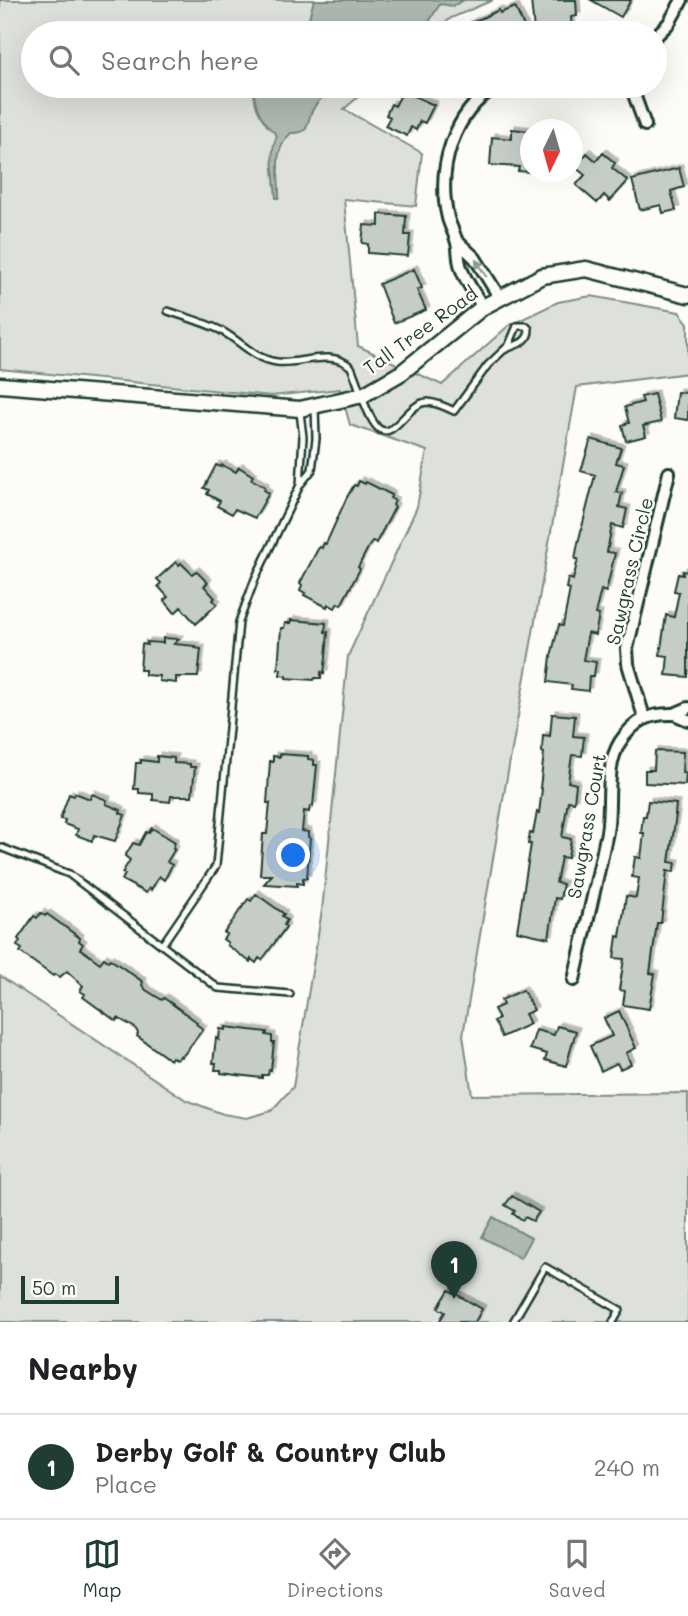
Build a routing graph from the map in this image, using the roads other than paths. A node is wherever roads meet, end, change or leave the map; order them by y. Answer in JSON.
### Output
{"nodes":[{"id":1,"x":682,"y":0,"type":"edge"},
{"id":2,"x":667,"y":26,"type":"edge"},
{"id":3,"x":482,"y":98,"type":"edge"},
{"id":4,"x":635,"y":98,"type":"edge"},
{"id":5,"x":645,"y":125,"type":"dead end"},
{"id":6,"x":457,"y":242,"type":"junction"},
{"id":7,"x":688,"y":295,"type":"edge"},
{"id":8,"x":500,"y":298,"type":"junction"},
{"id":9,"x":483,"y":307,"type":"junction"},
{"id":10,"x":168,"y":311,"type":"dead end"},
{"id":11,"x":504,"y":350,"type":"junction"},
{"id":12,"x":0,"y":386,"type":"edge"},
{"id":13,"x":363,"y":395,"type":"junction"},
{"id":14,"x":315,"y":406,"type":"junction"},
{"id":15,"x":300,"y":410,"type":"junction"},
{"id":16,"x":302,"y":447,"type":"junction"},
{"id":17,"x":315,"y":449,"type":"junction"},
{"id":18,"x":669,"y":473,"type":"dead end"},
{"id":19,"x":300,"y":485,"type":"junction"},
{"id":20,"x":688,"y":708,"type":"edge"},
{"id":21,"x":674,"y":715,"type":"junction"},
{"id":22,"x":644,"y":717,"type":"junction"},
{"id":23,"x":688,"y":720,"type":"edge"},
{"id":24,"x":0,"y":847,"type":"edge"},
{"id":25,"x":162,"y":945,"type":"junction"},
{"id":26,"x":574,"y":980,"type":"dead end"},
{"id":27,"x":290,"y":994,"type":"dead end"},
{"id":28,"x":513,"y":1322,"type":"edge"},
{"id":29,"x":613,"y":1322,"type":"edge"}],
"edges":[{"from":1,"to":2,"type":"street"},
{"from":3,"to":6,"type":"street"},
{"from":4,"to":5,"type":"street"},
{"from":8,"to":6,"type":"street","one_way":true},
{"from":6,"to":9,"type":"street"},
{"from":7,"to":8,"type":"street","name":"Tall Tree Road"},
{"from":8,"to":9,"type":"street","name":"Tall Tree Road"},
{"from":9,"to":13,"type":"street","name":"Tall Tree Road"},
{"from":10,"to":13,"type":"lane"},
{"from":11,"to":11,"type":"lane"},
{"from":11,"to":13,"type":"lane"},
{"from":12,"to":15,"type":"street","name":"Tall Tree Road"},
{"from":13,"to":14,"type":"street","name":"Tall Tree Road"},
{"from":14,"to":15,"type":"street","name":"Tall Tree Road"},
{"from":14,"to":17,"type":"lane"},
{"from":15,"to":16,"type":"lane"},
{"from":16,"to":17,"type":"lane"},
{"from":16,"to":19,"type":"lane"},
{"from":17,"to":19,"type":"lane"},
{"from":18,"to":22,"type":"street","name":"Sawgrass Circle"},
{"from":19,"to":25,"type":"lane"},
{"from":20,"to":21,"type":"street"},
{"from":21,"to":22,"type":"street"},
{"from":21,"to":23,"type":"street"},
{"from":22,"to":26,"type":"street","name":"Sawgrass Court"},
{"from":24,"to":25,"type":"lane"},
{"from":25,"to":27,"type":"lane"},
{"from":28,"to":29,"type":"lane"}]}
